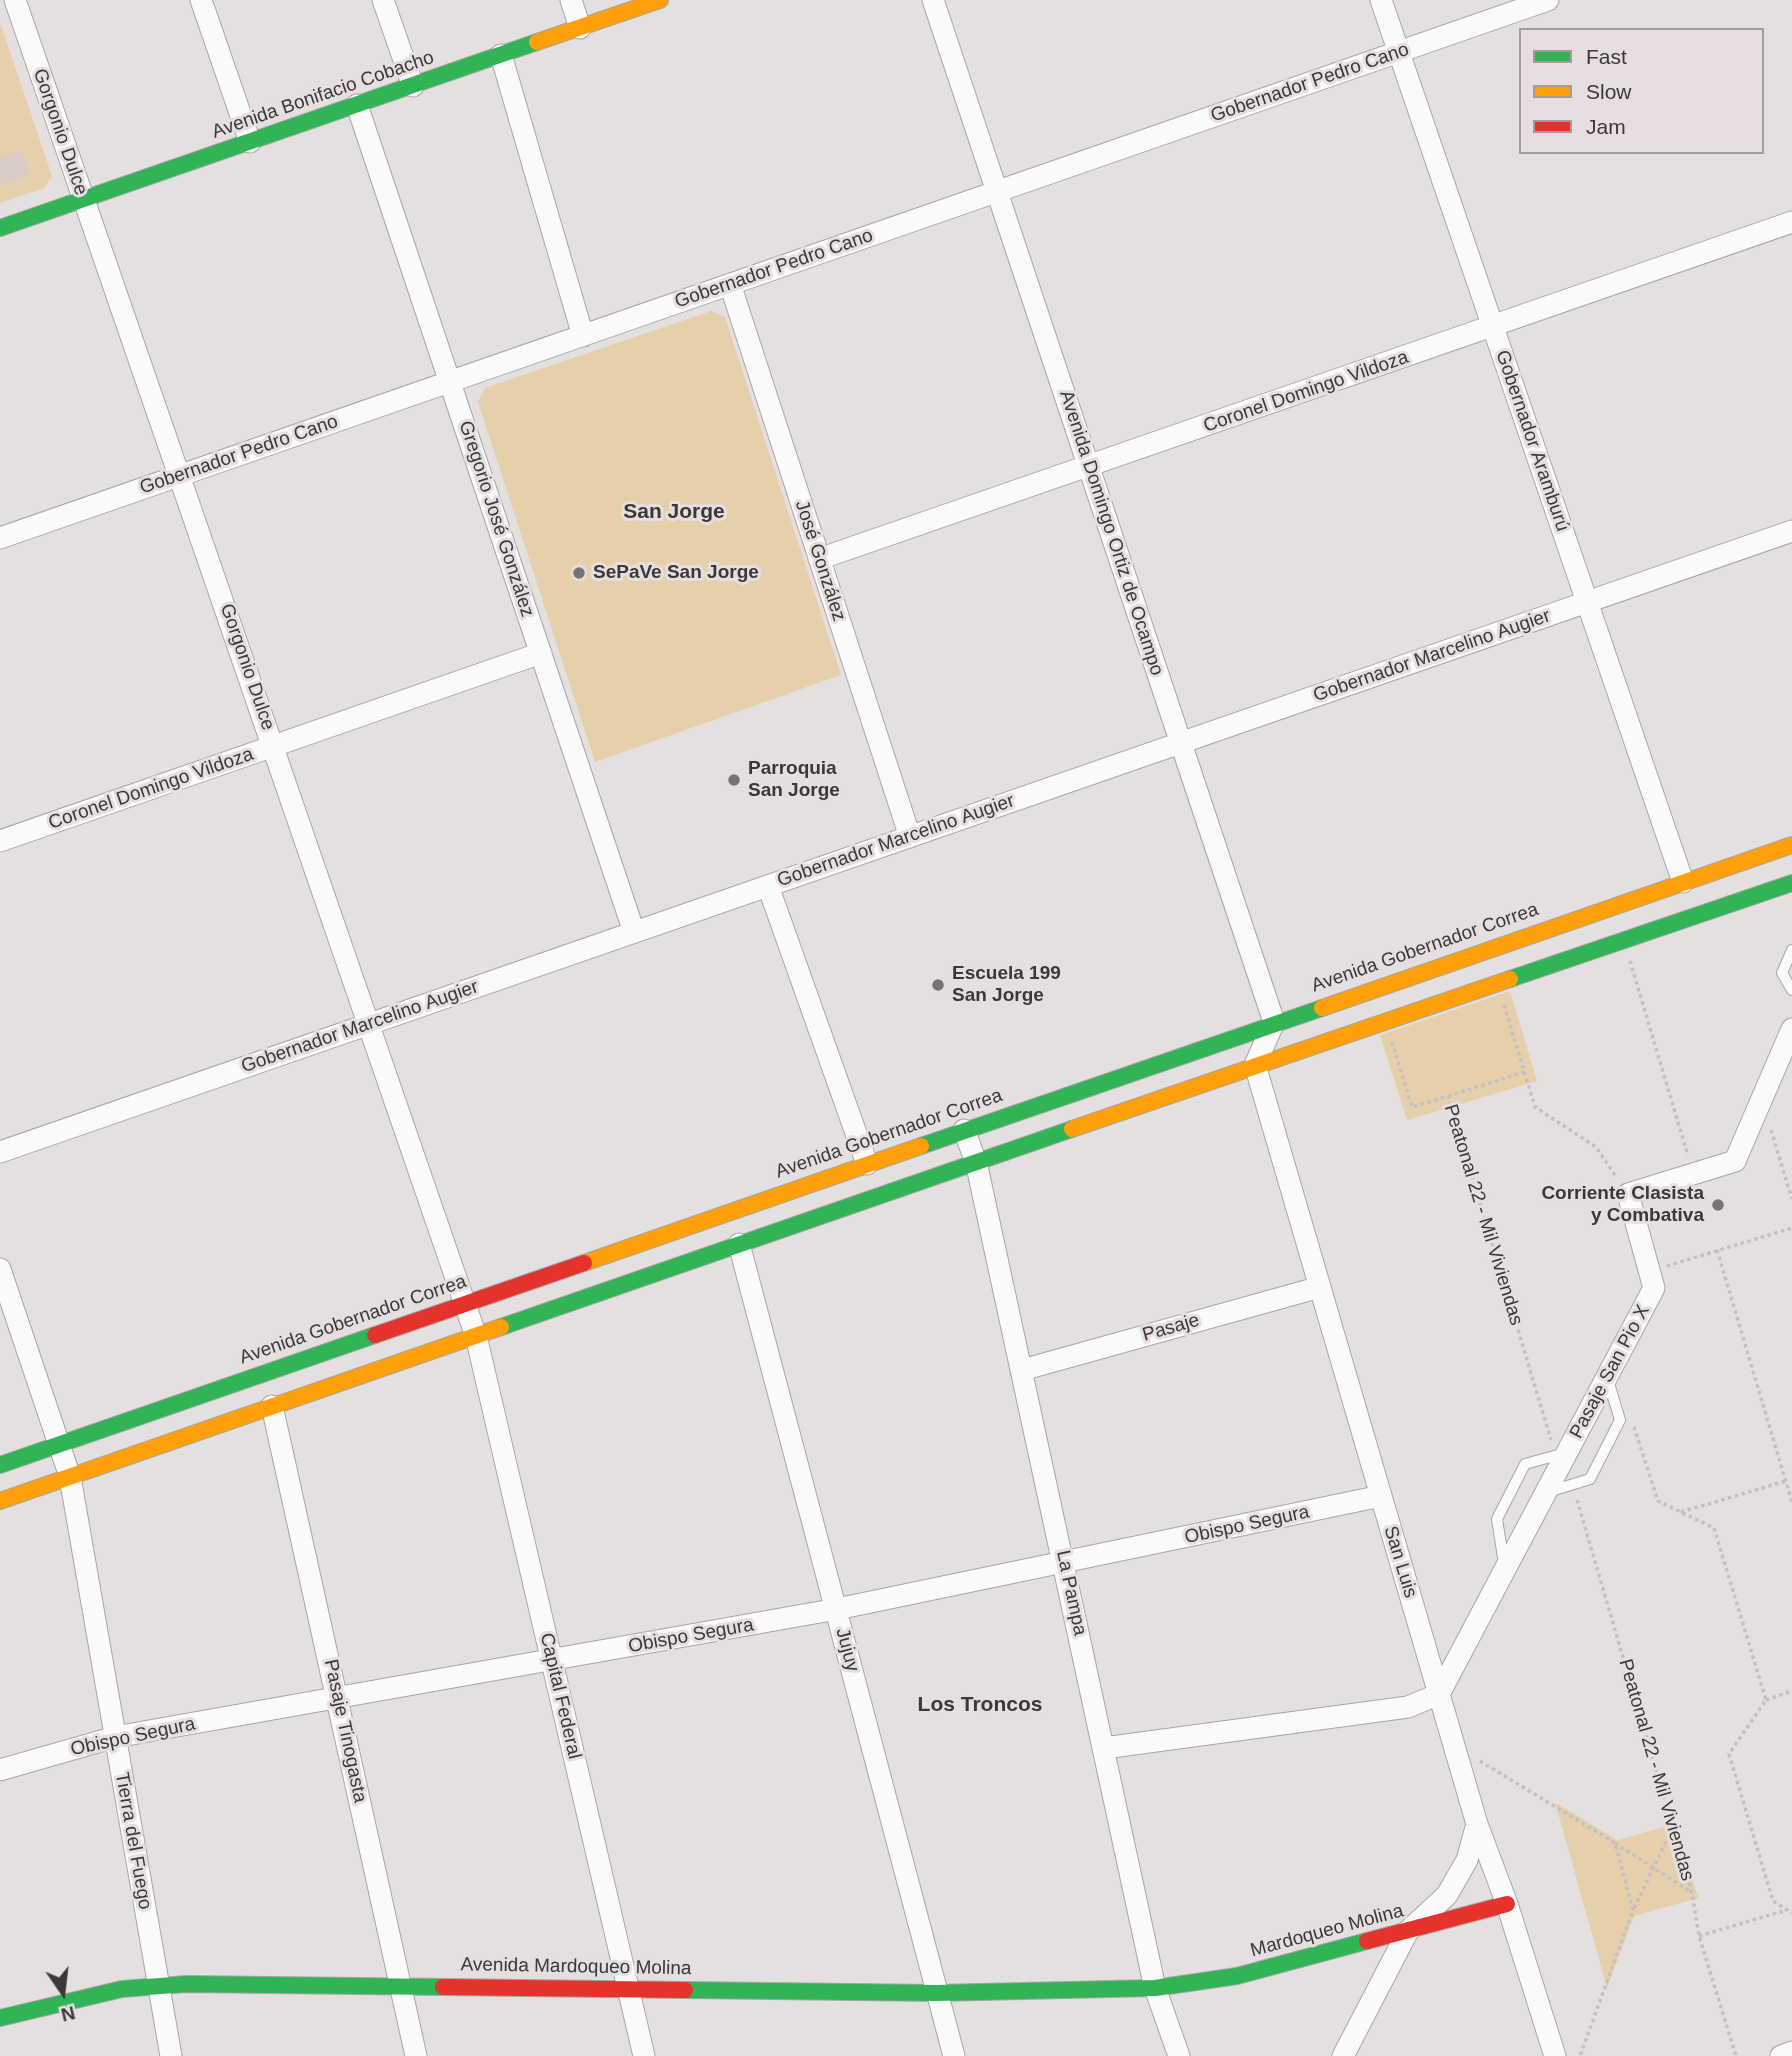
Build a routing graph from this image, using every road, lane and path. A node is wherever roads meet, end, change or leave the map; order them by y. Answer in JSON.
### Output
{"nodes":[{"id":1,"x":15,"y":0,"type":"edge"},
{"id":2,"x":201,"y":0,"type":"edge"},
{"id":3,"x":383,"y":0,"type":"edge"},
{"id":4,"x":571,"y":0,"type":"edge"},
{"id":5,"x":660,"y":0,"type":"edge"},
{"id":6,"x":933,"y":0,"type":"edge"},
{"id":7,"x":1381,"y":0,"type":"edge"},
{"id":8,"x":1548,"y":0,"type":"edge"},
{"id":9,"x":580,"y":28,"type":"junction"},
{"id":10,"x":1399,"y":52,"type":"junction"},
{"id":11,"x":500,"y":55,"type":"junction"},
{"id":12,"x":413,"y":86,"type":"junction"},
{"id":13,"x":357,"y":105,"type":"junction"},
{"id":14,"x":250,"y":142,"type":"junction"},
{"id":15,"x":997,"y":191,"type":"junction"},
{"id":16,"x":82,"y":200,"type":"junction"},
{"id":17,"x":1792,"y":222,"type":"edge"},
{"id":18,"x":0,"y":228,"type":"edge"},
{"id":19,"x":730,"y":284,"type":"junction"},
{"id":20,"x":1493,"y":328,"type":"junction"},
{"id":21,"x":583,"y":336,"type":"junction"},
{"id":22,"x":450,"y":382,"type":"junction"},
{"id":23,"x":1088,"y":466,"type":"junction"},
{"id":24,"x":180,"y":475,"type":"junction"},
{"id":25,"x":1792,"y":531,"type":"edge"},
{"id":26,"x":0,"y":538,"type":"edge"},
{"id":27,"x":819,"y":559,"type":"junction"},
{"id":28,"x":1587,"y":602,"type":"junction"},
{"id":29,"x":541,"y":653,"type":"junction"},
{"id":30,"x":1181,"y":743,"type":"junction"},
{"id":31,"x":275,"y":746,"type":"junction"},
{"id":32,"x":910,"y":837,"type":"junction"},
{"id":33,"x":0,"y":841,"type":"edge"},
{"id":34,"x":1792,"y":845,"type":"edge"},
{"id":35,"x":1682,"y":883,"type":"junction"},
{"id":36,"x":1792,"y":883,"type":"edge"},
{"id":37,"x":768,"y":886,"type":"junction"},
{"id":38,"x":634,"y":932,"type":"junction"},
{"id":39,"x":1624,"y":940,"type":"junction"},
{"id":40,"x":1792,"y":950,"type":"edge"},
{"id":41,"x":1498,"y":983,"type":"junction"},
{"id":42,"x":1792,"y":990,"type":"edge"},
{"id":43,"x":1385,"y":1021,"type":"junction"},
{"id":44,"x":1274,"y":1022,"type":"junction"},
{"id":45,"x":369,"y":1024,"type":"junction"},
{"id":46,"x":1792,"y":1028,"type":"edge"},
{"id":47,"x":1255,"y":1065,"type":"junction"},
{"id":48,"x":1524,"y":1072,"type":"junction"},
{"id":49,"x":1448,"y":1096,"type":"junction"},
{"id":50,"x":1762,"y":1099,"type":"junction"},
{"id":51,"x":964,"y":1130,"type":"junction"},
{"id":52,"x":0,"y":1152,"type":"edge"},
{"id":53,"x":976,"y":1162,"type":"junction"},
{"id":54,"x":867,"y":1164,"type":"junction"},
{"id":55,"x":1693,"y":1174,"type":"junction"},
{"id":56,"x":1628,"y":1194,"type":"junction"},
{"id":57,"x":1792,"y":1199,"type":"edge"},
{"id":58,"x":1792,"y":1228,"type":"edge"},
{"id":59,"x":739,"y":1244,"type":"junction"},
{"id":60,"x":1717,"y":1250,"type":"junction"},
{"id":61,"x":0,"y":1269,"type":"edge"},
{"id":62,"x":1649,"y":1271,"type":"junction"},
{"id":63,"x":1320,"y":1287,"type":"junction"},
{"id":64,"x":466,"y":1303,"type":"junction"},
{"id":65,"x":476,"y":1336,"type":"junction"},
{"id":66,"x":1022,"y":1370,"type":"junction"},
{"id":67,"x":1607,"y":1377,"type":"junction"},
{"id":68,"x":272,"y":1406,"type":"junction"},
{"id":69,"x":1620,"y":1420,"type":"junction"},
{"id":70,"x":1562,"y":1454,"type":"junction"},
{"id":71,"x":65,"y":1460,"type":"junction"},
{"id":72,"x":0,"y":1465,"type":"edge"},
{"id":73,"x":1786,"y":1481,"type":"junction"},
{"id":74,"x":1573,"y":1485,"type":"junction"},
{"id":75,"x":1546,"y":1492,"type":"junction"},
{"id":76,"x":1381,"y":1496,"type":"junction"},
{"id":77,"x":0,"y":1501,"type":"edge"},
{"id":78,"x":1792,"y":1502,"type":"edge"},
{"id":79,"x":1681,"y":1512,"type":"junction"},
{"id":80,"x":1065,"y":1563,"type":"junction"},
{"id":81,"x":1505,"y":1571,"type":"junction"},
{"id":82,"x":836,"y":1609,"type":"junction"},
{"id":83,"x":552,"y":1660,"type":"junction"},
{"id":84,"x":1792,"y":1691,"type":"edge"},
{"id":85,"x":1439,"y":1694,"type":"junction"},
{"id":86,"x":339,"y":1698,"type":"junction"},
{"id":87,"x":1766,"y":1700,"type":"junction"},
{"id":88,"x":115,"y":1737,"type":"junction"},
{"id":89,"x":1455,"y":1746,"type":"junction"},
{"id":90,"x":1104,"y":1748,"type":"junction"},
{"id":91,"x":0,"y":1770,"type":"edge"},
{"id":92,"x":1477,"y":1824,"type":"junction"},
{"id":93,"x":1673,"y":1827,"type":"junction"},
{"id":94,"x":1615,"y":1843,"type":"junction"},
{"id":95,"x":1653,"y":1868,"type":"junction"},
{"id":96,"x":1692,"y":1893,"type":"junction"},
{"id":97,"x":1507,"y":1904,"type":"junction"},
{"id":98,"x":1633,"y":1910,"type":"junction"},
{"id":99,"x":1790,"y":1911,"type":"edge"},
{"id":100,"x":1408,"y":1931,"type":"junction"},
{"id":101,"x":1699,"y":1936,"type":"junction"},
{"id":102,"x":157,"y":1986,"type":"junction"},
{"id":103,"x":400,"y":1986,"type":"junction"},
{"id":104,"x":626,"y":1988,"type":"junction"},
{"id":105,"x":1155,"y":1988,"type":"junction"},
{"id":106,"x":936,"y":1993,"type":"junction"},
{"id":107,"x":0,"y":2018,"type":"edge"},
{"id":108,"x":1792,"y":2052,"type":"edge"},
{"id":109,"x":171,"y":2056,"type":"edge"},
{"id":110,"x":416,"y":2056,"type":"edge"},
{"id":111,"x":644,"y":2056,"type":"edge"},
{"id":112,"x":954,"y":2056,"type":"edge"},
{"id":113,"x":1179,"y":2056,"type":"edge"},
{"id":114,"x":1343,"y":2056,"type":"edge"},
{"id":115,"x":1555,"y":2056,"type":"edge"},
{"id":116,"x":1580,"y":2056,"type":"edge"},
{"id":117,"x":1736,"y":2056,"type":"edge"},
{"id":118,"x":1781,"y":2056,"type":"edge"}],
"edges":[{"from":1,"to":16,"type":"street","name":"Gorgonio Dulce"},
{"from":2,"to":14,"type":"street"},
{"from":3,"to":12,"type":"street"},
{"from":4,"to":9,"type":"street"},
{"from":5,"to":9,"type":"main road","name":"Avenida Bonifacio Cobacho"},
{"from":6,"to":15,"type":"street","name":"Avenida Domingo Ortiz de Ocampo"},
{"from":7,"to":10,"type":"street","name":"Gobernador Aramburú"},
{"from":8,"to":10,"type":"street","name":"Gobernador Pedro Cano"},
{"from":9,"to":11,"type":"main road","name":"Avenida Bonifacio Cobacho"},
{"from":10,"to":15,"type":"street","name":"Gobernador Pedro Cano"},
{"from":10,"to":20,"type":"street","name":"Gobernador Aramburú"},
{"from":11,"to":12,"type":"main road","name":"Avenida Bonifacio Cobacho"},
{"from":11,"to":21,"type":"street"},
{"from":12,"to":13,"type":"main road","name":"Avenida Bonifacio Cobacho"},
{"from":13,"to":14,"type":"main road","name":"Avenida Bonifacio Cobacho"},
{"from":13,"to":22,"type":"street","name":"Gregorio José González"},
{"from":14,"to":16,"type":"main road","name":"Avenida Bonifacio Cobacho"},
{"from":15,"to":19,"type":"street","name":"Gobernador Pedro Cano"},
{"from":15,"to":23,"type":"street","name":"Avenida Domingo Ortiz de Ocampo"},
{"from":16,"to":18,"type":"main road","name":"Avenida Bonifacio Cobacho"},
{"from":16,"to":24,"type":"street","name":"Gorgonio Dulce"},
{"from":17,"to":20,"type":"street","name":"Coronel Domingo Vildoza"},
{"from":19,"to":21,"type":"street","name":"Gobernador Pedro Cano"},
{"from":19,"to":27,"type":"street","name":"José González"},
{"from":20,"to":23,"type":"street","name":"Coronel Domingo Vildoza"},
{"from":20,"to":28,"type":"street","name":"Gobernador Aramburú"},
{"from":21,"to":22,"type":"street","name":"Gobernador Pedro Cano"},
{"from":22,"to":24,"type":"street","name":"Gobernador Pedro Cano"},
{"from":22,"to":29,"type":"street","name":"Gregorio José González"},
{"from":23,"to":27,"type":"street","name":"Coronel Domingo Vildoza"},
{"from":23,"to":30,"type":"street","name":"Avenida Domingo Ortiz de Ocampo"},
{"from":24,"to":26,"type":"street","name":"Gobernador Pedro Cano"},
{"from":24,"to":31,"type":"street","name":"Gorgonio Dulce"},
{"from":25,"to":28,"type":"street","name":"Gobernador Marcelino Augier"},
{"from":27,"to":32,"type":"street","name":"José González"},
{"from":28,"to":30,"type":"street","name":"Gobernador Marcelino Augier"},
{"from":28,"to":35,"type":"street","name":"Gobernador Aramburú"},
{"from":29,"to":31,"type":"street","name":"Coronel Domingo Vildoza"},
{"from":29,"to":38,"type":"street","name":"Gregorio José González"},
{"from":30,"to":32,"type":"street","name":"Gobernador Marcelino Augier"},
{"from":30,"to":44,"type":"street","name":"Avenida Domingo Ortiz de Ocampo"},
{"from":31,"to":33,"type":"street","name":"Coronel Domingo Vildoza"},
{"from":31,"to":45,"type":"street","name":"Gorgonio Dulce"},
{"from":32,"to":37,"type":"street","name":"Gobernador Marcelino Augier"},
{"from":34,"to":35,"type":"main road","name":"Avenida Gobernador Correa"},
{"from":35,"to":44,"type":"main road","name":"Avenida Gobernador Correa"},
{"from":36,"to":39,"type":"main road","name":"Avenida Gobernador Correa"},
{"from":37,"to":38,"type":"street","name":"Gobernador Marcelino Augier"},
{"from":37,"to":54,"type":"street"},
{"from":38,"to":45,"type":"street","name":"Gobernador Marcelino Augier"},
{"from":39,"to":41,"type":"main road","name":"Avenida Gobernador Correa"},
{"from":39,"to":55,"type":"path"},
{"from":40,"to":42,"type":"lane"},
{"from":41,"to":43,"type":"main road","name":"Avenida Gobernador Correa"},
{"from":41,"to":48,"type":"path"},
{"from":43,"to":47,"type":"main road","name":"Avenida Gobernador Correa"},
{"from":43,"to":49,"type":"path","name":"Peatonal 22 - Mil Viviendas"},
{"from":44,"to":47,"type":"street"},
{"from":44,"to":51,"type":"main road","name":"Avenida Gobernador Correa"},
{"from":45,"to":52,"type":"street","name":"Gobernador Marcelino Augier"},
{"from":45,"to":64,"type":"street","name":"Gorgonio Dulce"},
{"from":46,"to":50,"type":"street"},
{"from":47,"to":53,"type":"main road","name":"Avenida Gobernador Correa"},
{"from":47,"to":63,"type":"street","name":"San Luis"},
{"from":48,"to":49,"type":"path"},
{"from":48,"to":56,"type":"path"},
{"from":49,"to":70,"type":"path","name":"Peatonal 22 - Mil Viviendas"},
{"from":50,"to":55,"type":"street"},
{"from":50,"to":57,"type":"path"},
{"from":51,"to":53,"type":"street","name":"La Pampa"},
{"from":51,"to":54,"type":"main road","name":"Avenida Gobernador Correa"},
{"from":53,"to":59,"type":"main road","name":"Avenida Gobernador Correa"},
{"from":53,"to":66,"type":"street","name":"La Pampa"},
{"from":54,"to":64,"type":"main road","name":"Avenida Gobernador Correa"},
{"from":55,"to":56,"type":"street"},
{"from":56,"to":62,"type":"street","name":"Pasaje San Pio X"},
{"from":58,"to":60,"type":"path"},
{"from":59,"to":65,"type":"main road","name":"Avenida Gobernador Correa"},
{"from":59,"to":82,"type":"street","name":"Jujuy"},
{"from":60,"to":62,"type":"path"},
{"from":60,"to":73,"type":"path"},
{"from":61,"to":71,"type":"street","name":"Tierra del Fuego"},
{"from":62,"to":67,"type":"street","name":"Pasaje San Pio X"},
{"from":63,"to":66,"type":"street","name":"Pasaje"},
{"from":63,"to":76,"type":"street","name":"San Luis"},
{"from":64,"to":65,"type":"street","name":"Gorgonio Dulce"},
{"from":64,"to":71,"type":"main road","name":"Avenida Gobernador Correa"},
{"from":65,"to":68,"type":"main road","name":"Avenida Gobernador Correa"},
{"from":65,"to":83,"type":"street","name":"Capital Federal"},
{"from":66,"to":80,"type":"street","name":"La Pampa"},
{"from":67,"to":69,"type":"lane"},
{"from":67,"to":70,"type":"street","name":"Pasaje San Pio X"},
{"from":68,"to":71,"type":"main road","name":"Avenida Gobernador Correa"},
{"from":68,"to":86,"type":"street","name":"Pasaje Tinogasta"},
{"from":69,"to":74,"type":"lane"},
{"from":69,"to":79,"type":"path"},
{"from":70,"to":75,"type":"street","name":"Pasaje San Pio X"},
{"from":70,"to":81,"type":"lane"},
{"from":71,"to":72,"type":"main road","name":"Avenida Gobernador Correa"},
{"from":71,"to":77,"type":"main road","name":"Avenida Gobernador Correa"},
{"from":71,"to":88,"type":"street","name":"Tierra del Fuego"},
{"from":73,"to":78,"type":"path"},
{"from":73,"to":79,"type":"path"},
{"from":74,"to":75,"type":"lane"},
{"from":74,"to":93,"type":"path","name":"Peatonal 22 - Mil Viviendas"},
{"from":75,"to":81,"type":"street","name":"Pasaje San Pio X"},
{"from":76,"to":80,"type":"street","name":"Obispo Segura"},
{"from":76,"to":85,"type":"street","name":"San Luis"},
{"from":79,"to":87,"type":"path"},
{"from":80,"to":82,"type":"street","name":"Obispo Segura"},
{"from":80,"to":90,"type":"street","name":"La Pampa"},
{"from":81,"to":85,"type":"street","name":"Pasaje San Pio X"},
{"from":82,"to":83,"type":"street","name":"Obispo Segura"},
{"from":82,"to":106,"type":"street","name":"Jujuy"},
{"from":83,"to":86,"type":"street","name":"Obispo Segura"},
{"from":83,"to":104,"type":"street","name":"Capital Federal"},
{"from":84,"to":87,"type":"path"},
{"from":85,"to":89,"type":"street","name":"San Luis"},
{"from":85,"to":90,"type":"street"},
{"from":86,"to":88,"type":"street","name":"Obispo Segura"},
{"from":86,"to":103,"type":"street","name":"Pasaje Tinogasta"},
{"from":87,"to":99,"type":"path"},
{"from":88,"to":91,"type":"street","name":"Obispo Segura"},
{"from":88,"to":102,"type":"street","name":"Tierra del Fuego"},
{"from":89,"to":92,"type":"street","name":"San Luis"},
{"from":89,"to":94,"type":"path"},
{"from":90,"to":105,"type":"street","name":"La Pampa"},
{"from":92,"to":97,"type":"street","name":"San Luis"},
{"from":92,"to":100,"type":"street"},
{"from":93,"to":95,"type":"path"},
{"from":93,"to":96,"type":"path","name":"Peatonal 22 - Mil Viviendas"},
{"from":94,"to":95,"type":"path"},
{"from":94,"to":98,"type":"path"},
{"from":95,"to":96,"type":"path"},
{"from":95,"to":98,"type":"path"},
{"from":96,"to":101,"type":"path","name":"Peatonal 22 - Mil Viviendas"},
{"from":97,"to":100,"type":"main road","name":"Mardoqueo Molina"},
{"from":97,"to":115,"type":"street","name":"San Luis"},
{"from":98,"to":116,"type":"path"},
{"from":99,"to":101,"type":"path"},
{"from":100,"to":105,"type":"main road","name":"Mardoqueo Molina"},
{"from":100,"to":114,"type":"street"},
{"from":101,"to":117,"type":"path","name":"Peatonal 22 - Mil Viviendas"},
{"from":102,"to":103,"type":"main road","name":"Avenida Mardoqueo Molina"},
{"from":102,"to":107,"type":"main road","name":"Avenida Mardoqueo Molina"},
{"from":102,"to":109,"type":"street","name":"Tierra del Fuego"},
{"from":103,"to":104,"type":"main road","name":"Avenida Mardoqueo Molina"},
{"from":103,"to":110,"type":"street","name":"Pasaje Tinogasta"},
{"from":104,"to":106,"type":"main road","name":"Avenida Mardoqueo Molina"},
{"from":104,"to":111,"type":"street","name":"Capital Federal"},
{"from":105,"to":106,"type":"main road","name":"Avenida Mardoqueo Molina"},
{"from":105,"to":113,"type":"street","name":"La Pampa"},
{"from":106,"to":112,"type":"street","name":"Jujuy"},
{"from":108,"to":118,"type":"street"}]}
